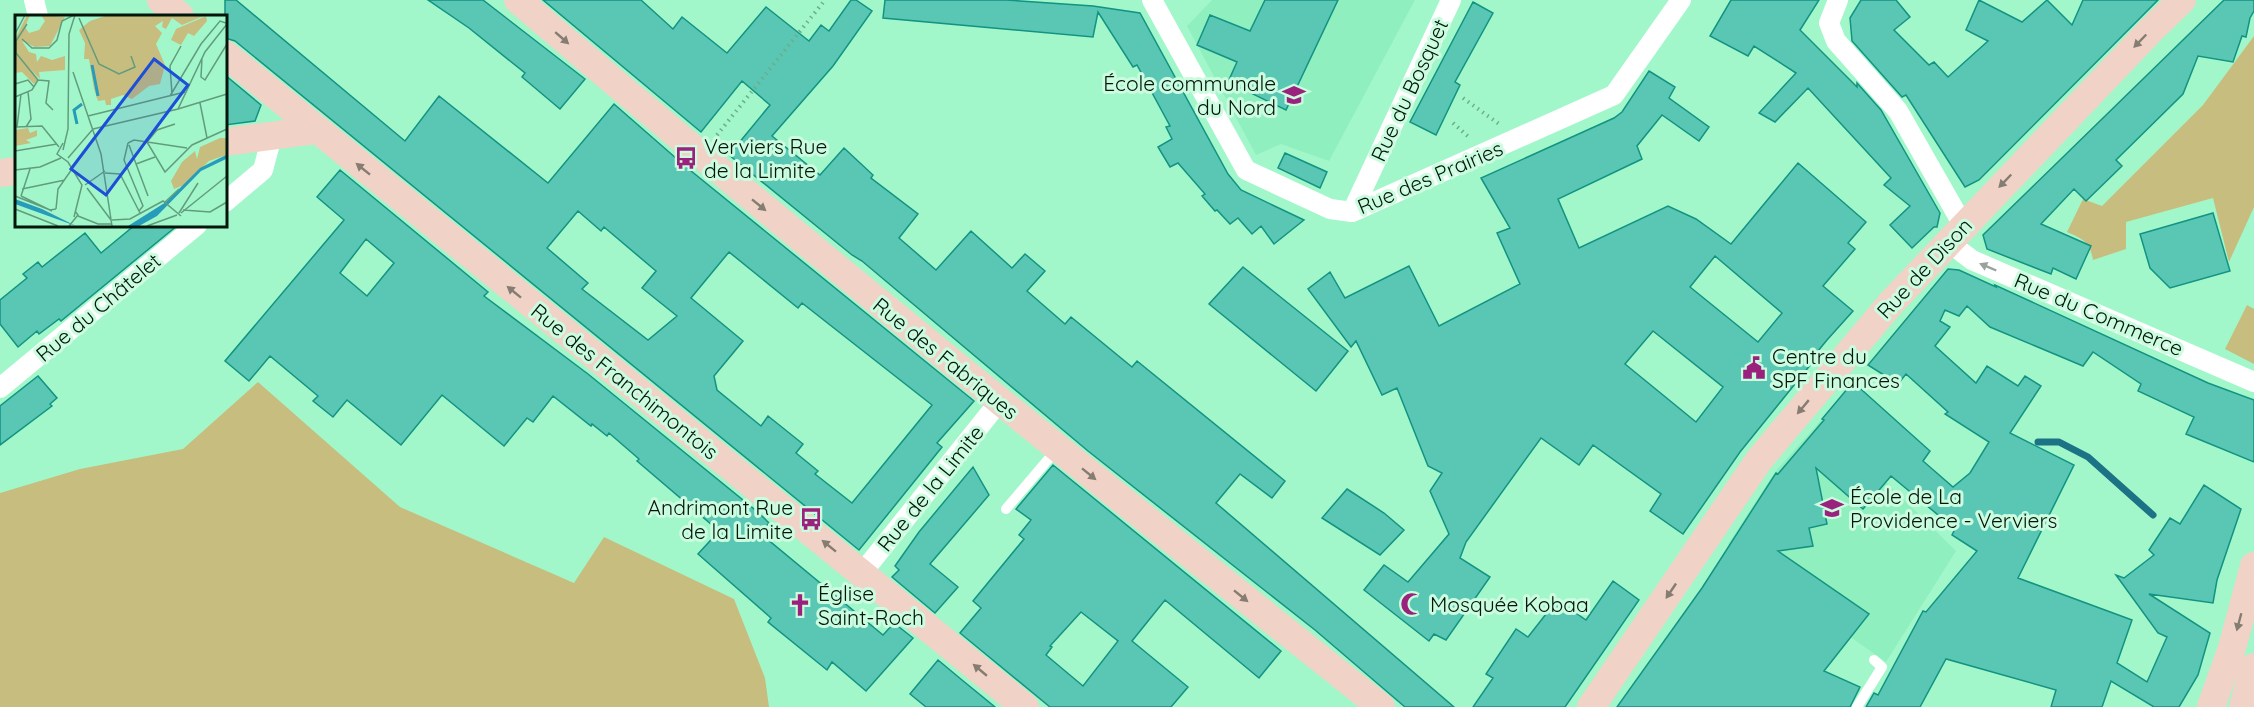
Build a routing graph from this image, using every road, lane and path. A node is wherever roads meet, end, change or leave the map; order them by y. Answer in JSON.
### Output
{"nodes":[{"id":1,"x":34,"y":0,"type":"edge"},
{"id":2,"x":160,"y":0,"type":"edge"},
{"id":3,"x":518,"y":0,"type":"edge"},
{"id":4,"x":825,"y":0,"type":"edge"},
{"id":5,"x":1451,"y":0,"type":"edge"},
{"id":6,"x":1681,"y":0,"type":"edge"},
{"id":7,"x":1838,"y":0,"type":"edge"},
{"id":8,"x":2182,"y":0,"type":"edge"},
{"id":9,"x":1155,"y":5,"type":"edge"},
{"id":10,"x":38,"y":15,"type":"edge"},
{"id":11,"x":179,"y":15,"type":"edge"},
{"id":12,"x":226,"y":55,"type":"edge"},
{"id":13,"x":1463,"y":98,"type":"dead end"},
{"id":14,"x":1453,"y":123,"type":"dead end"},
{"id":15,"x":1500,"y":125,"type":"dead end"},
{"id":16,"x":315,"y":130,"type":"junction"},
{"id":17,"x":272,"y":136,"type":"junction"},
{"id":18,"x":1471,"y":139,"type":"dead end"},
{"id":19,"x":226,"y":142,"type":"edge"},
{"id":20,"x":700,"y":156,"type":"junction"},
{"id":21,"x":15,"y":171,"type":"edge"},
{"id":22,"x":0,"y":173,"type":"edge"},
{"id":23,"x":226,"y":201,"type":"edge"},
{"id":24,"x":1352,"y":212,"type":"junction"},
{"id":25,"x":196,"y":226,"type":"edge"},
{"id":26,"x":1955,"y":233,"type":"junction"},
{"id":27,"x":2254,"y":382,"type":"edge"},
{"id":28,"x":0,"y":388,"type":"edge"},
{"id":29,"x":999,"y":402,"type":"junction"},
{"id":30,"x":1057,"y":449,"type":"junction"},
{"id":31,"x":1006,"y":509,"type":"dead end"},
{"id":32,"x":2254,"y":566,"type":"edge"},
{"id":33,"x":862,"y":573,"type":"junction"},
{"id":34,"x":1874,"y":660,"type":"dead end"},
{"id":35,"x":2254,"y":667,"type":"edge"},
{"id":36,"x":2247,"y":704,"type":"edge"},
{"id":37,"x":1025,"y":707,"type":"edge"},
{"id":38,"x":1381,"y":707,"type":"edge"},
{"id":39,"x":1591,"y":707,"type":"edge"},
{"id":40,"x":1857,"y":707,"type":"edge"},
{"id":41,"x":2211,"y":707,"type":"edge"}],
"edges":[{"from":1,"to":10,"type":"street"},
{"from":2,"to":11,"type":"street"},
{"from":3,"to":20,"type":"street","name":"Rue des Fabriques","one_way":true},
{"from":4,"to":20,"type":"path"},
{"from":5,"to":24,"type":"street","name":"Rue du Bosquet"},
{"from":6,"to":24,"type":"street","name":"Rue des Prairies"},
{"from":7,"to":26,"type":"street"},
{"from":8,"to":26,"type":"street","name":"Rue de Dison","one_way":true},
{"from":9,"to":24,"type":"street","name":"Rue des Prairies"},
{"from":12,"to":16,"type":"street","name":"Rue des Franchimontois"},
{"from":13,"to":15,"type":"path"},
{"from":14,"to":18,"type":"path"},
{"from":16,"to":17,"type":"street"},
{"from":33,"to":16,"type":"street","name":"Rue des Franchimontois","one_way":true},
{"from":17,"to":19,"type":"street"},
{"from":17,"to":23,"type":"street"},
{"from":20,"to":29,"type":"street","name":"Rue des Fabriques","one_way":true},
{"from":21,"to":22,"type":"street"},
{"from":25,"to":28,"type":"street","name":"Rue du Châtelet"},
{"from":27,"to":26,"type":"street","name":"Rue du Commerce","one_way":true},
{"from":26,"to":39,"type":"street","name":"Rue de Dison","one_way":true},
{"from":29,"to":30,"type":"street","name":"Rue des Fabriques"},
{"from":29,"to":33,"type":"street","name":"Rue de la Limite"},
{"from":30,"to":31,"type":"lane"},
{"from":30,"to":38,"type":"street","name":"Rue des Fabriques","one_way":true},
{"from":32,"to":41,"type":"street","one_way":true},
{"from":37,"to":33,"type":"street","name":"Rue des Franchimontois","one_way":true},
{"from":34,"to":40,"type":"lane"},
{"from":35,"to":36,"type":"street"}]}
